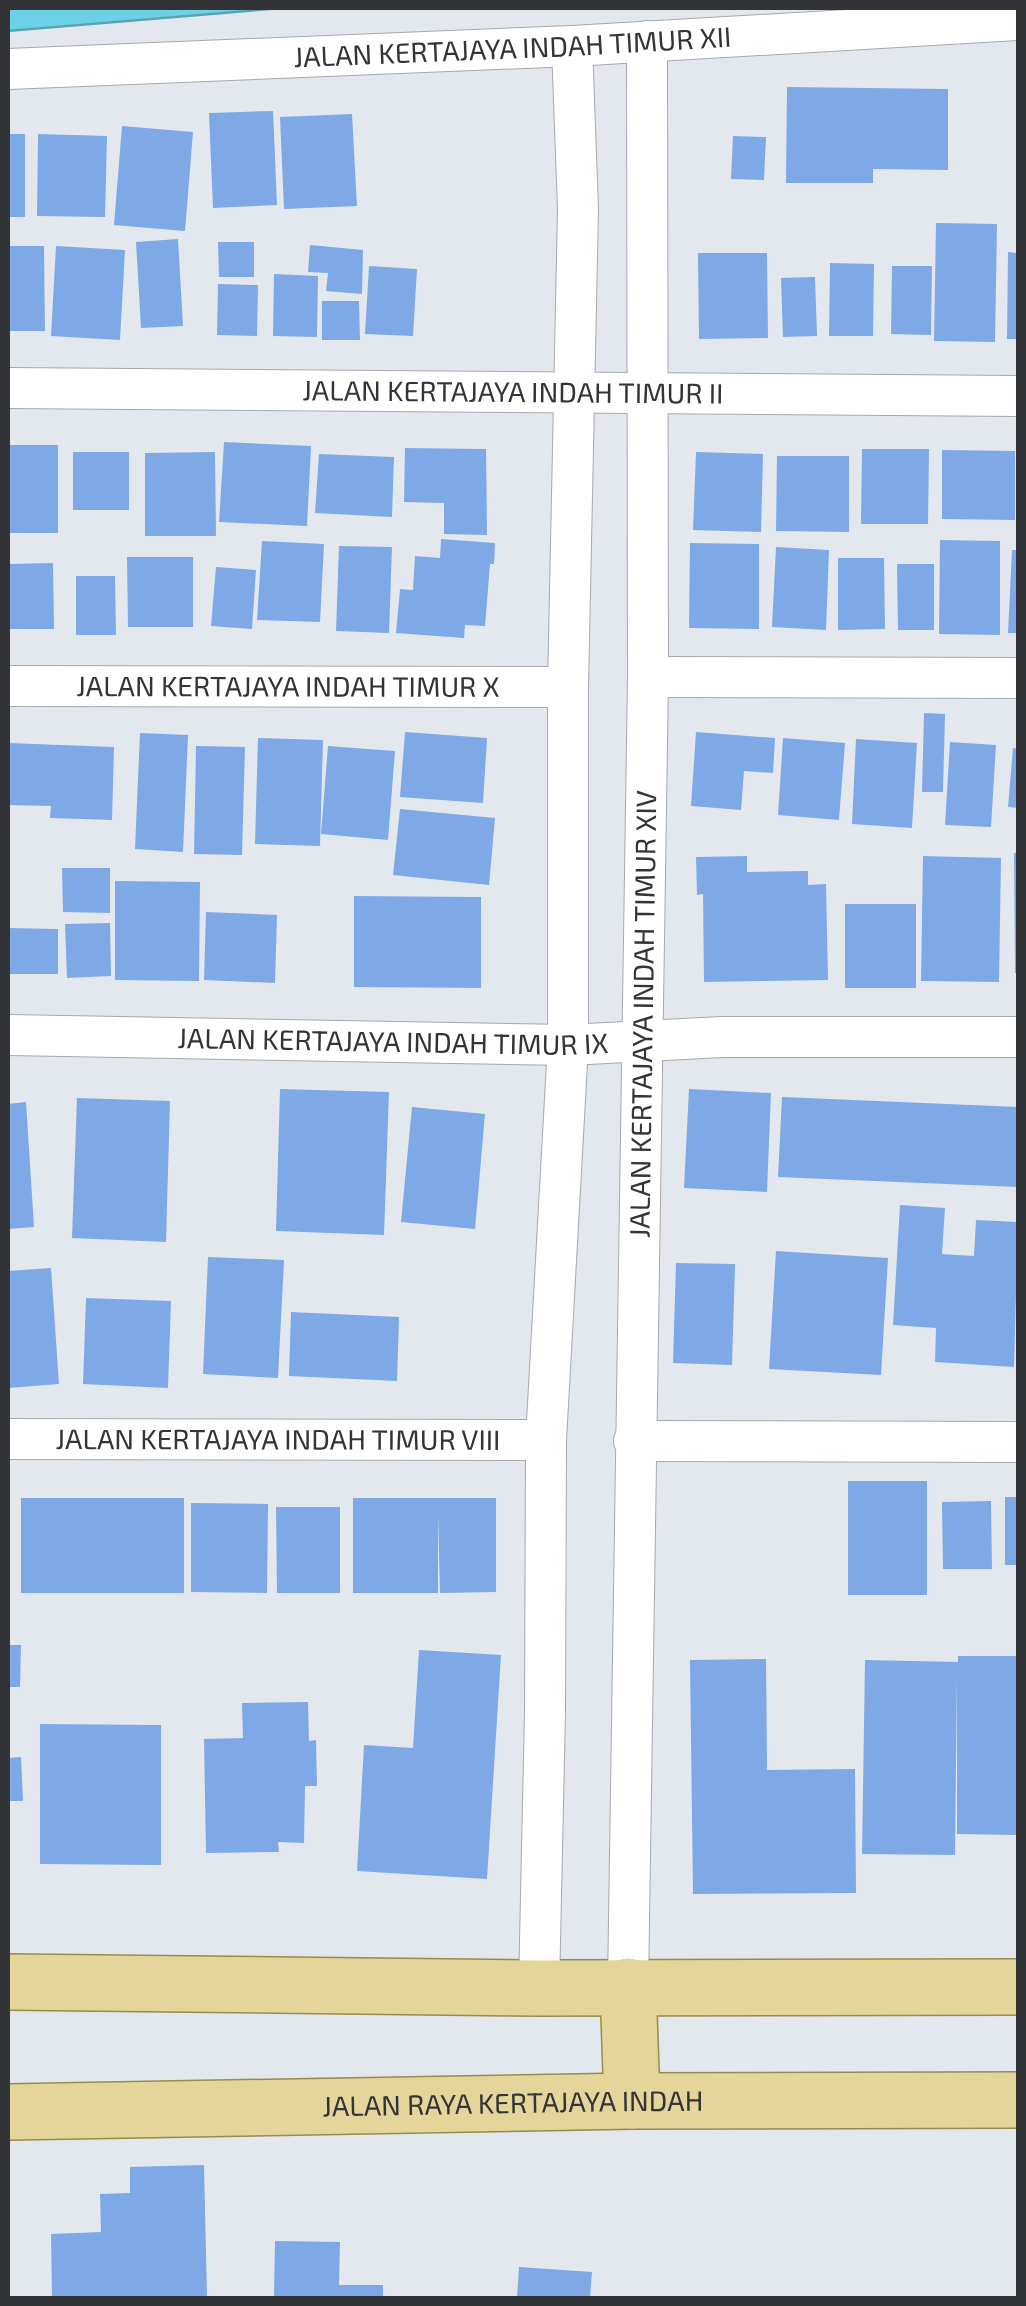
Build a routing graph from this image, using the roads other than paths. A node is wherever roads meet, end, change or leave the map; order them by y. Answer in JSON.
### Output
{"nodes":[{"id":1,"x":1018,"y":20,"type":"edge"},
{"id":2,"x":647,"y":41,"type":"junction"},
{"id":3,"x":572,"y":46,"type":"junction"},
{"id":4,"x":8,"y":69,"type":"edge"},
{"id":5,"x":8,"y":388,"type":"edge"},
{"id":6,"x":574,"y":393,"type":"junction"},
{"id":7,"x":646,"y":394,"type":"junction"},
{"id":8,"x":1018,"y":396,"type":"edge"},
{"id":9,"x":648,"y":677,"type":"junction"},
{"id":10,"x":1018,"y":678,"type":"edge"},
{"id":11,"x":8,"y":686,"type":"edge"},
{"id":12,"x":568,"y":686,"type":"junction"},
{"id":13,"x":8,"y":1036,"type":"edge"},
{"id":14,"x":1018,"y":1037,"type":"edge"},
{"id":15,"x":644,"y":1041,"type":"junction"},
{"id":16,"x":568,"y":1045,"type":"junction"},
{"id":17,"x":8,"y":1439,"type":"edge"},
{"id":18,"x":546,"y":1440,"type":"junction"},
{"id":19,"x":634,"y":1441,"type":"junction"},
{"id":20,"x":1018,"y":1442,"type":"edge"},
{"id":21,"x":8,"y":1982,"type":"edge"},
{"id":22,"x":628,"y":1986,"type":"junction"},
{"id":23,"x":1018,"y":1987,"type":"edge"},
{"id":24,"x":539,"y":1988,"type":"junction"},
{"id":25,"x":632,"y":2100,"type":"junction"},
{"id":26,"x":1018,"y":2100,"type":"edge"},
{"id":27,"x":8,"y":2112,"type":"edge"}],
"edges":[{"from":1,"to":2,"type":"street","name":"JALAN KERTAJAYA INDAH TIMUR XII"},
{"from":2,"to":3,"type":"street","name":"JALAN KERTAJAYA INDAH TIMUR XII"},
{"from":2,"to":7,"type":"street","name":"JALAN KERTAJAYA INDAH TIMUR XIV"},
{"from":3,"to":4,"type":"street","name":"JALAN KERTAJAYA INDAH TIMUR XII"},
{"from":3,"to":6,"type":"street"},
{"from":5,"to":6,"type":"street","name":"JALAN KERTAJAYA INDAH TIMUR II"},
{"from":6,"to":7,"type":"street","name":"JALAN KERTAJAYA INDAH TIMUR II"},
{"from":6,"to":12,"type":"street"},
{"from":7,"to":8,"type":"street","name":"JALAN KERTAJAYA INDAH TIMUR II"},
{"from":7,"to":9,"type":"street","name":"JALAN KERTAJAYA INDAH TIMUR XIV"},
{"from":9,"to":10,"type":"street"},
{"from":9,"to":15,"type":"street","name":"JALAN KERTAJAYA INDAH TIMUR XIV"},
{"from":11,"to":12,"type":"street","name":"JALAN KERTAJAYA INDAH TIMUR X"},
{"from":12,"to":16,"type":"street"},
{"from":13,"to":16,"type":"street","name":"JALAN KERTAJAYA INDAH TIMUR IX"},
{"from":14,"to":15,"type":"street","name":"JALAN KERTAJAYA INDAH TIMUR IX"},
{"from":15,"to":16,"type":"street","name":"JALAN KERTAJAYA INDAH TIMUR IX"},
{"from":15,"to":19,"type":"street","name":"JALAN KERTAJAYA INDAH TIMUR XIV"},
{"from":16,"to":18,"type":"street"},
{"from":17,"to":18,"type":"street","name":"JALAN KERTAJAYA INDAH TIMUR VIII"},
{"from":18,"to":24,"type":"street"},
{"from":19,"to":20,"type":"street"},
{"from":19,"to":22,"type":"street","name":"JALAN KERTAJAYA INDAH TIMUR XIV"},
{"from":21,"to":24,"type":"main road"},
{"from":22,"to":23,"type":"main road"},
{"from":22,"to":24,"type":"main road"},
{"from":22,"to":25,"type":"main road"},
{"from":25,"to":26,"type":"main road","name":"JALAN RAYA KERTAJAYA INDAH"},
{"from":25,"to":27,"type":"main road","name":"JALAN RAYA KERTAJAYA INDAH"}]}
